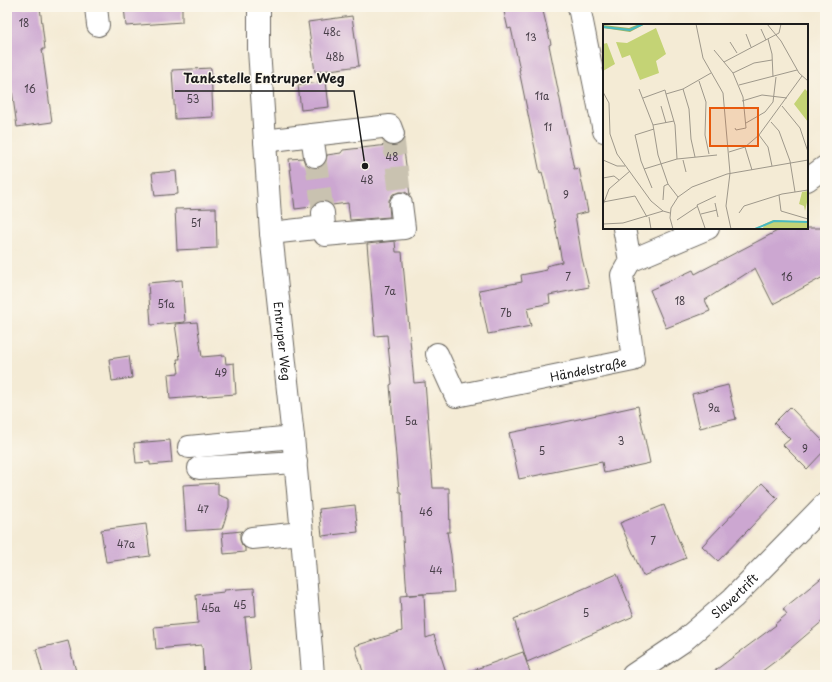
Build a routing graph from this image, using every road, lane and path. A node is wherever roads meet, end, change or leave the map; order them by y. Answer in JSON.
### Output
{"nodes":[{"id":1,"x":259,"y":7,"type":"edge"},
{"id":2,"x":579,"y":7,"type":"edge"},
{"id":3,"x":603,"y":126,"type":"edge"},
{"id":4,"x":393,"y":134,"type":"dead end"},
{"id":5,"x":264,"y":141,"type":"junction"},
{"id":6,"x":825,"y":167,"type":"edge"},
{"id":7,"x":808,"y":179,"type":"edge"},
{"id":8,"x":402,"y":204,"type":"tunnel mouth"},
{"id":9,"x":624,"y":229,"type":"edge"},
{"id":10,"x":706,"y":229,"type":"edge"},
{"id":11,"x":272,"y":233,"type":"junction"},
{"id":12,"x":630,"y":261,"type":"junction"},
{"id":13,"x":437,"y":354,"type":"dead end"},
{"id":14,"x":293,"y":437,"type":"junction"},
{"id":15,"x":189,"y":447,"type":"dead end"},
{"id":16,"x":296,"y":462,"type":"junction"},
{"id":17,"x":199,"y":468,"type":"dead end"},
{"id":18,"x":825,"y":504,"type":"edge"},
{"id":19,"x":302,"y":533,"type":"junction"},
{"id":20,"x":252,"y":538,"type":"dead end"},
{"id":21,"x":313,"y":675,"type":"edge"},
{"id":22,"x":633,"y":675,"type":"edge"}],
"edges":[{"from":1,"to":5,"type":"street","name":"Entruper Weg"},
{"from":2,"to":3,"type":"street"},
{"from":4,"to":5,"type":"street"},
{"from":5,"to":11,"type":"street","name":"Entruper Weg"},
{"from":6,"to":7,"type":"street"},
{"from":8,"to":11,"type":"street"},
{"from":9,"to":12,"type":"street"},
{"from":10,"to":12,"type":"street"},
{"from":11,"to":14,"type":"street","name":"Entruper Weg"},
{"from":12,"to":13,"type":"street","name":"Händelstraße"},
{"from":14,"to":15,"type":"street"},
{"from":14,"to":16,"type":"street","name":"Entruper Weg"},
{"from":16,"to":17,"type":"street"},
{"from":16,"to":19,"type":"street","name":"Entruper Weg"},
{"from":18,"to":22,"type":"street","name":"Slavertrift"},
{"from":19,"to":20,"type":"street"},
{"from":19,"to":21,"type":"street","name":"Entruper Weg"}]}
